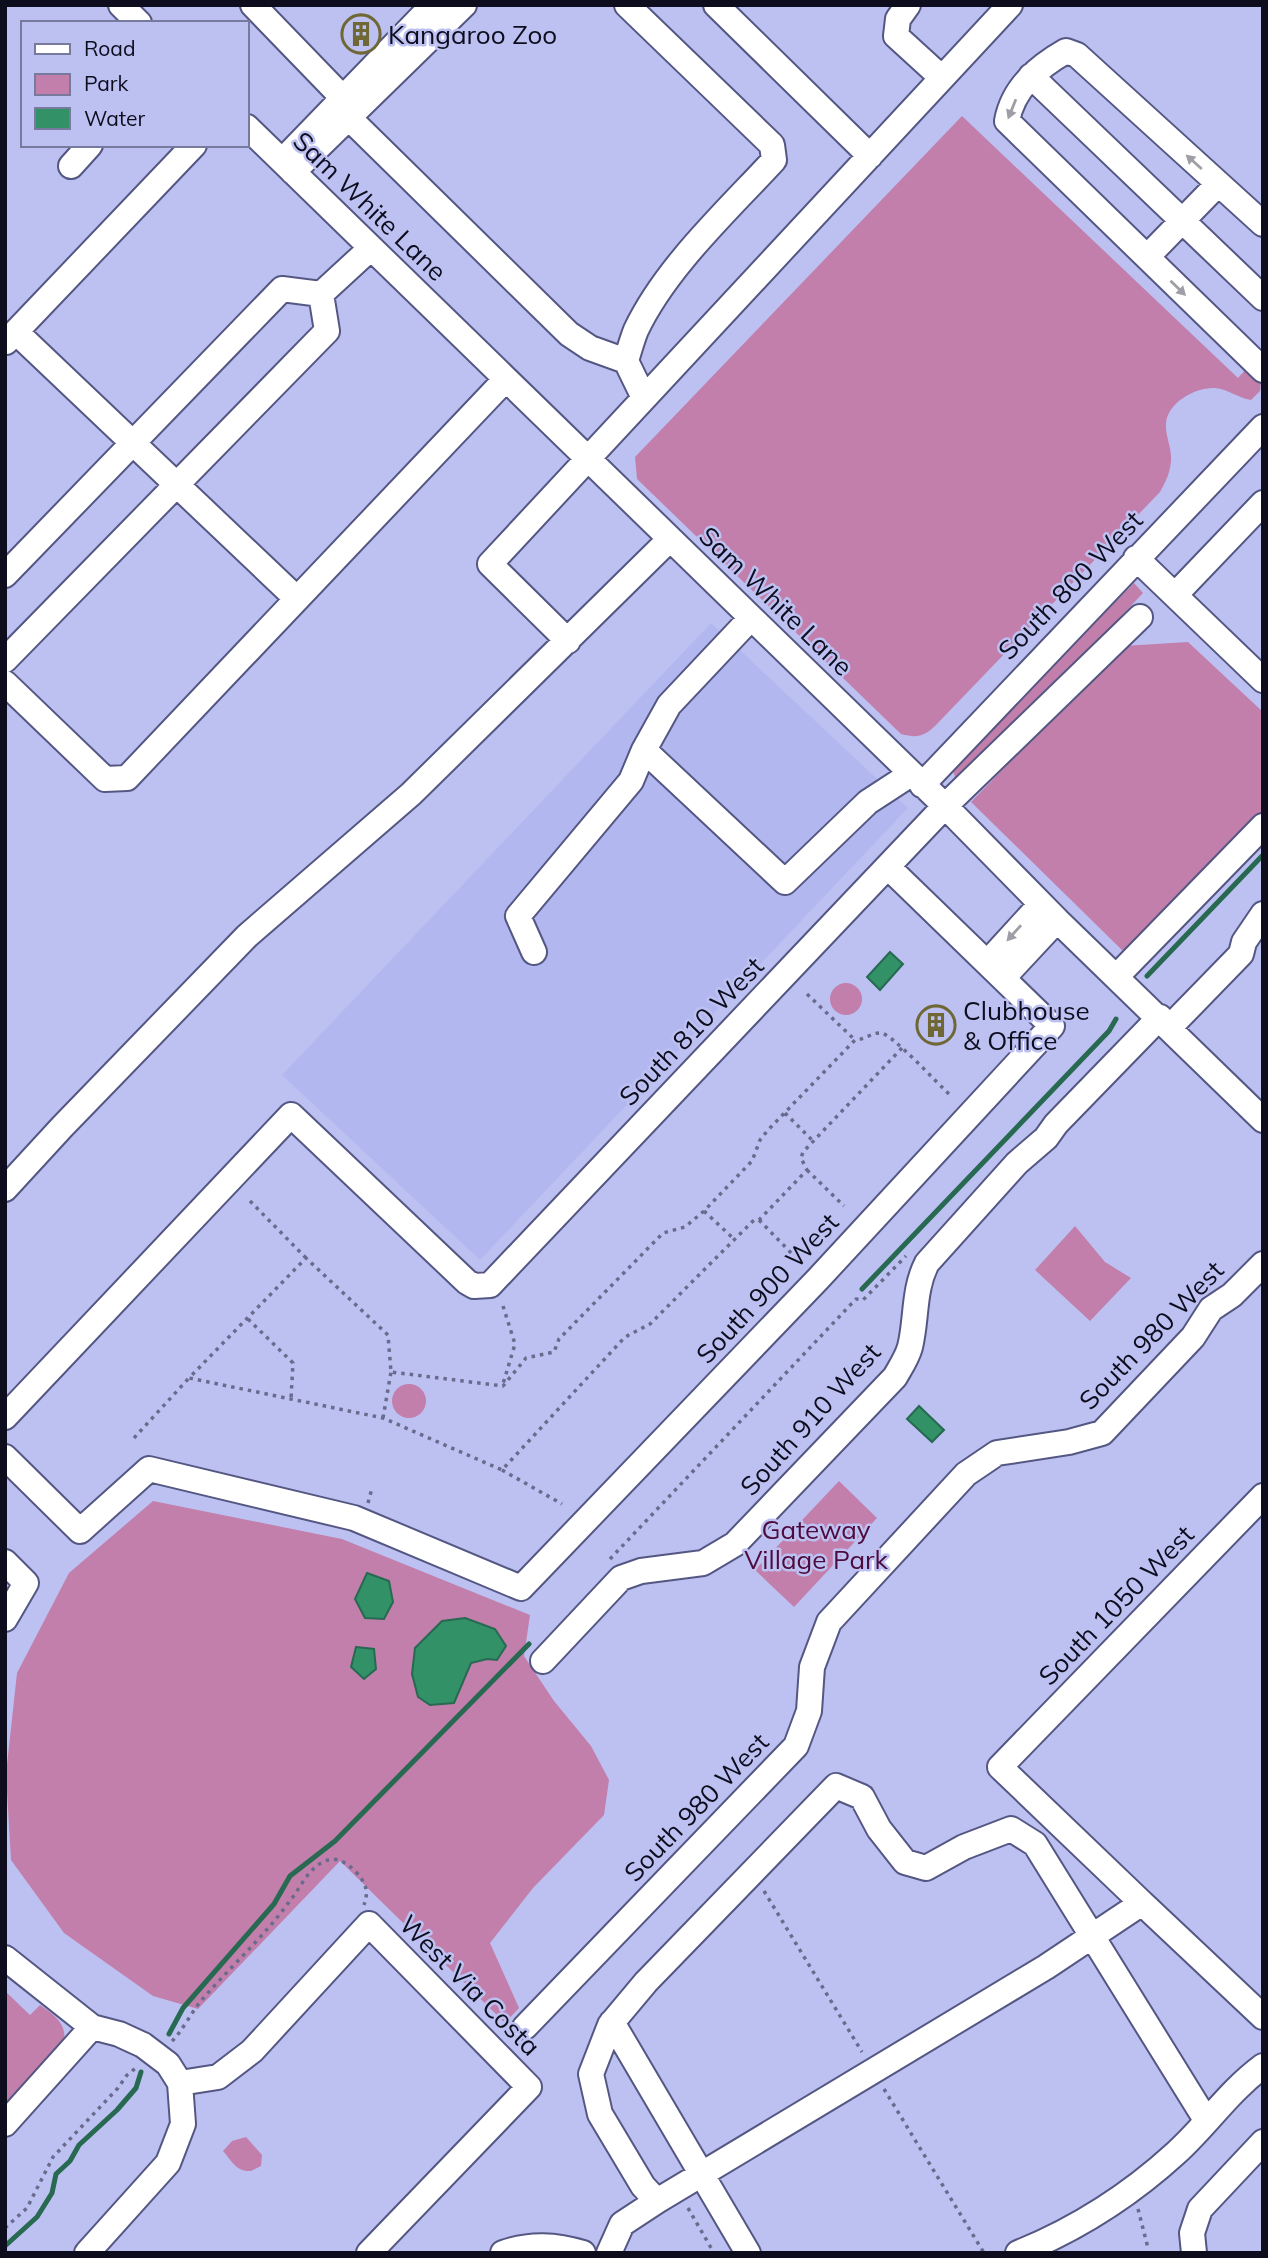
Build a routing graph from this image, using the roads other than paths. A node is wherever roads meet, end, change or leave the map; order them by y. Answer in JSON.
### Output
{"nodes":[{"id":1,"x":253,"y":5,"type":"edge"},
{"id":2,"x":433,"y":5,"type":"edge"},
{"id":3,"x":464,"y":5,"type":"edge"},
{"id":4,"x":627,"y":5,"type":"edge"},
{"id":5,"x":716,"y":5,"type":"edge"},
{"id":6,"x":908,"y":5,"type":"edge"},
{"id":7,"x":1010,"y":5,"type":"edge"},
{"id":8,"x":1031,"y":76,"type":"junction"},
{"id":9,"x":942,"y":78,"type":"junction"},
{"id":10,"x":346,"y":107,"type":"junction"},
{"id":11,"x":248,"y":128,"type":"edge"},
{"id":12,"x":88,"y":147,"type":"edge"},
{"id":13,"x":192,"y":147,"type":"edge"},
{"id":14,"x":870,"y":156,"type":"junction"},
{"id":15,"x":71,"y":166,"type":"dead end"},
{"id":16,"x":287,"y":167,"type":"junction"},
{"id":17,"x":1218,"y":184,"type":"junction"},
{"id":18,"x":1181,"y":220,"type":"junction"},
{"id":19,"x":1263,"y":224,"type":"edge"},
{"id":20,"x":371,"y":248,"type":"junction"},
{"id":21,"x":1147,"y":257,"type":"junction"},
{"id":22,"x":321,"y":294,"type":"junction"},
{"id":23,"x":1263,"y":299,"type":"edge"},
{"id":24,"x":11,"y":338,"type":"edge"},
{"id":25,"x":626,"y":361,"type":"junction"},
{"id":26,"x":1263,"y":370,"type":"edge"},
{"id":27,"x":506,"y":379,"type":"junction"},
{"id":28,"x":644,"y":398,"type":"junction"},
{"id":29,"x":1263,"y":427,"type":"edge"},
{"id":30,"x":132,"y":441,"type":"junction"},
{"id":31,"x":587,"y":459,"type":"junction"},
{"id":32,"x":177,"y":485,"type":"junction"},
{"id":33,"x":1263,"y":502,"type":"edge"},
{"id":34,"x":670,"y":539,"type":"junction"},
{"id":35,"x":1136,"y":558,"type":"junction"},
{"id":36,"x":5,"y":575,"type":"edge"},
{"id":37,"x":1175,"y":595,"type":"junction"},
{"id":38,"x":298,"y":598,"type":"junction"},
{"id":39,"x":1140,"y":617,"type":"dead end"},
{"id":40,"x":751,"y":618,"type":"junction"},
{"id":41,"x":568,"y":641,"type":"junction"},
{"id":42,"x":5,"y":660,"type":"edge"},
{"id":43,"x":1263,"y":680,"type":"edge"},
{"id":44,"x":5,"y":683,"type":"edge"},
{"id":45,"x":644,"y":750,"type":"junction"},
{"id":46,"x":916,"y":779,"type":"junction"},
{"id":47,"x":945,"y":806,"type":"junction"},
{"id":48,"x":1263,"y":826,"type":"edge"},
{"id":49,"x":888,"y":867,"type":"junction"},
{"id":50,"x":1049,"y":912,"type":"junction"},
{"id":51,"x":1263,"y":914,"type":"edge"},
{"id":52,"x":534,"y":952,"type":"dead end"},
{"id":53,"x":995,"y":971,"type":"junction"},
{"id":54,"x":1117,"y":976,"type":"junction"},
{"id":55,"x":1165,"y":1022,"type":"junction"},
{"id":56,"x":1263,"y":1119,"type":"edge"},
{"id":57,"x":5,"y":1189,"type":"edge"},
{"id":58,"x":1263,"y":1264,"type":"edge"},
{"id":59,"x":5,"y":1418,"type":"edge"},
{"id":60,"x":5,"y":1457,"type":"edge"},
{"id":61,"x":1263,"y":1496,"type":"edge"},
{"id":62,"x":5,"y":1562,"type":"edge"},
{"id":63,"x":5,"y":1619,"type":"edge"},
{"id":64,"x":543,"y":1661,"type":"dead end"},
{"id":65,"x":1142,"y":1903,"type":"junction"},
{"id":66,"x":1093,"y":1937,"type":"junction"},
{"id":67,"x":5,"y":1958,"type":"edge"},
{"id":68,"x":1263,"y":2017,"type":"edge"},
{"id":69,"x":612,"y":2022,"type":"junction"},
{"id":70,"x":92,"y":2027,"type":"junction"},
{"id":71,"x":525,"y":2027,"type":"dead end"},
{"id":72,"x":1263,"y":2066,"type":"edge"},
{"id":73,"x":180,"y":2083,"type":"junction"},
{"id":74,"x":1206,"y":2120,"type":"junction"},
{"id":75,"x":5,"y":2124,"type":"edge"},
{"id":76,"x":1263,"y":2142,"type":"edge"},
{"id":77,"x":701,"y":2174,"type":"junction"},
{"id":78,"x":667,"y":2195,"type":"junction"},
{"id":79,"x":100,"y":2249,"type":"edge"},
{"id":80,"x":369,"y":2253,"type":"edge"},
{"id":81,"x":504,"y":2253,"type":"edge"},
{"id":82,"x":583,"y":2253,"type":"edge"},
{"id":83,"x":609,"y":2253,"type":"edge"},
{"id":84,"x":748,"y":2253,"type":"edge"},
{"id":85,"x":1018,"y":2253,"type":"edge"},
{"id":86,"x":1194,"y":2253,"type":"edge"}],
"edges":[{"from":1,"to":10,"type":"street"},
{"from":2,"to":10,"type":"street"},
{"from":3,"to":10,"type":"street"},
{"from":4,"to":25,"type":"street"},
{"from":5,"to":14,"type":"street"},
{"from":6,"to":9,"type":"street"},
{"from":7,"to":9,"type":"street"},
{"from":17,"to":8,"type":"street","one_way":true},
{"from":8,"to":18,"type":"street"},
{"from":8,"to":21,"type":"street","one_way":true},
{"from":9,"to":14,"type":"street"},
{"from":10,"to":16,"type":"street"},
{"from":10,"to":25,"type":"street"},
{"from":11,"to":16,"type":"street","name":"Sam White Lane"},
{"from":12,"to":15,"type":"street"},
{"from":13,"to":24,"type":"street"},
{"from":14,"to":28,"type":"street"},
{"from":16,"to":20,"type":"street","name":"Sam White Lane"},
{"from":17,"to":18,"type":"street"},
{"from":17,"to":19,"type":"street"},
{"from":18,"to":21,"type":"street"},
{"from":18,"to":23,"type":"street"},
{"from":20,"to":22,"type":"street"},
{"from":20,"to":27,"type":"street","name":"Sam White Lane"},
{"from":21,"to":26,"type":"street","one_way":true},
{"from":22,"to":30,"type":"street"},
{"from":22,"to":32,"type":"street"},
{"from":24,"to":30,"type":"street"},
{"from":25,"to":28,"type":"street"},
{"from":27,"to":31,"type":"street","name":"Sam White Lane"},
{"from":27,"to":38,"type":"street"},
{"from":28,"to":31,"type":"street"},
{"from":29,"to":35,"type":"street","name":"South 800 West"},
{"from":30,"to":32,"type":"street"},
{"from":30,"to":36,"type":"street"},
{"from":31,"to":34,"type":"street","name":"Sam White Lane"},
{"from":31,"to":41,"type":"street"},
{"from":32,"to":38,"type":"street"},
{"from":32,"to":42,"type":"street"},
{"from":33,"to":37,"type":"street"},
{"from":34,"to":40,"type":"street","name":"Sam White Lane"},
{"from":34,"to":41,"type":"street"},
{"from":35,"to":37,"type":"street"},
{"from":35,"to":46,"type":"street","name":"South 800 West"},
{"from":37,"to":43,"type":"street"},
{"from":38,"to":44,"type":"street"},
{"from":39,"to":47,"type":"street","name":"South 810 West"},
{"from":40,"to":45,"type":"street"},
{"from":40,"to":46,"type":"street","name":"Sam White Lane"},
{"from":41,"to":57,"type":"street"},
{"from":45,"to":46,"type":"street","name":"South 800 West"},
{"from":45,"to":52,"type":"street"},
{"from":46,"to":47,"type":"street","name":"Sam White Lane"},
{"from":47,"to":49,"type":"street","name":"South 810 West"},
{"from":47,"to":50,"type":"street","name":"Sam White Lane"},
{"from":48,"to":54,"type":"street"},
{"from":49,"to":53,"type":"street"},
{"from":49,"to":59,"type":"street","name":"South 810 West"},
{"from":50,"to":53,"type":"street"},
{"from":50,"to":54,"type":"street","name":"Sam White Lane"},
{"from":51,"to":55,"type":"street","name":"South 910 West"},
{"from":53,"to":60,"type":"street","name":"South 900 West"},
{"from":54,"to":55,"type":"street","name":"Sam White Lane"},
{"from":55,"to":56,"type":"street","name":"Sam White Lane"},
{"from":55,"to":64,"type":"street","name":"South 910 West"},
{"from":58,"to":71,"type":"street","name":"South 980 West"},
{"from":61,"to":65,"type":"street","name":"South 1050 West"},
{"from":62,"to":63,"type":"street"},
{"from":65,"to":66,"type":"street"},
{"from":65,"to":68,"type":"street"},
{"from":66,"to":69,"type":"street"},
{"from":66,"to":74,"type":"street"},
{"from":66,"to":77,"type":"street"},
{"from":67,"to":70,"type":"street"},
{"from":69,"to":77,"type":"street"},
{"from":69,"to":78,"type":"street"},
{"from":70,"to":73,"type":"street"},
{"from":70,"to":75,"type":"street"},
{"from":72,"to":74,"type":"street"},
{"from":73,"to":79,"type":"street"},
{"from":73,"to":80,"type":"street","name":"West Via Costa"},
{"from":74,"to":85,"type":"street"},
{"from":76,"to":86,"type":"street"},
{"from":77,"to":78,"type":"street"},
{"from":77,"to":84,"type":"street"},
{"from":78,"to":83,"type":"street"},
{"from":81,"to":82,"type":"street"}]}
